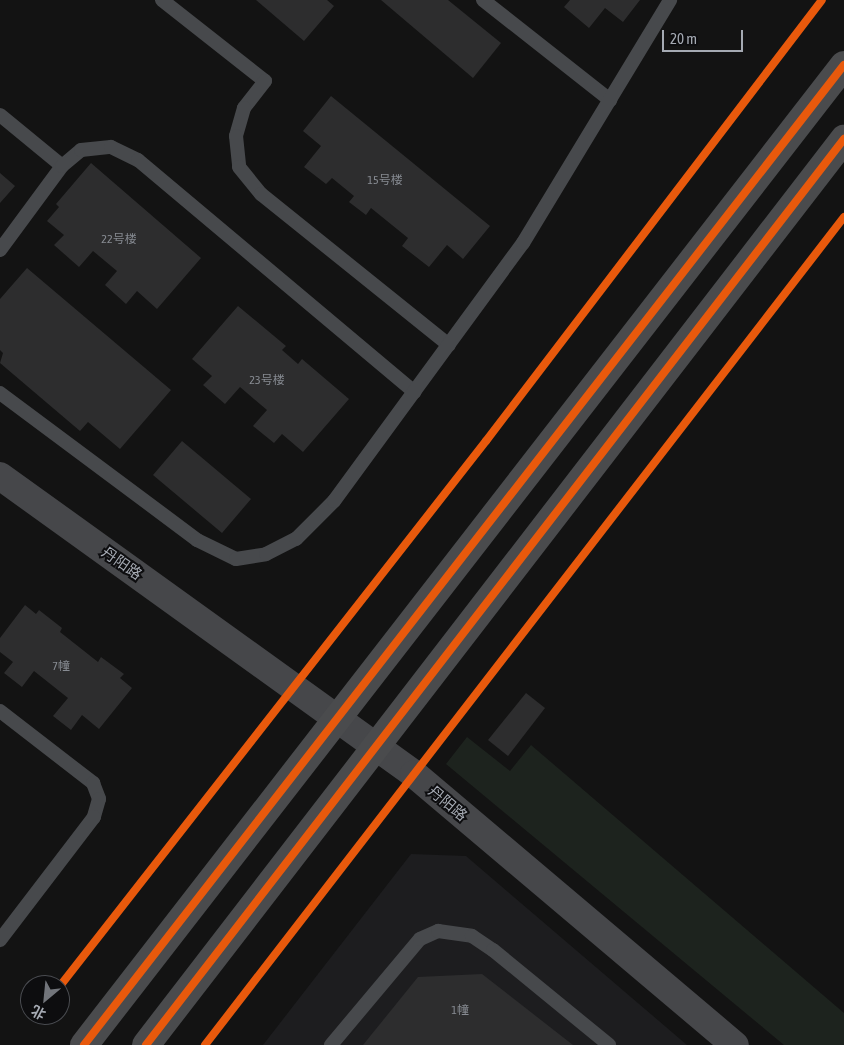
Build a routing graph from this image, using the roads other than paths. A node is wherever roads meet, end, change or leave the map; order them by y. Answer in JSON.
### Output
{"nodes":[{"id":1,"x":162,"y":0,"type":"edge"},
{"id":2,"x":483,"y":0,"type":"edge"},
{"id":3,"x":670,"y":0,"type":"edge"},
{"id":4,"x":844,"y":65,"type":"edge"},
{"id":5,"x":610,"y":100,"type":"junction"},
{"id":6,"x":0,"y":115,"type":"edge"},
{"id":7,"x":844,"y":138,"type":"edge"},
{"id":8,"x":62,"y":166,"type":"junction"},
{"id":9,"x":0,"y":250,"type":"edge"},
{"id":10,"x":448,"y":345,"type":"junction"},
{"id":11,"x":414,"y":392,"type":"junction"},
{"id":12,"x":0,"y":393,"type":"edge"},
{"id":13,"x":0,"y":476,"type":"edge"},
{"id":14,"x":0,"y":711,"type":"edge"},
{"id":15,"x":339,"y":719,"type":"junction"},
{"id":16,"x":377,"y":747,"type":"junction"},
{"id":17,"x":0,"y":940,"type":"edge"},
{"id":18,"x":84,"y":1045,"type":"edge"},
{"id":19,"x":146,"y":1045,"type":"edge"},
{"id":20,"x":330,"y":1045,"type":"edge"},
{"id":21,"x":609,"y":1045,"type":"edge"},
{"id":22,"x":734,"y":1045,"type":"edge"}],
"edges":[{"from":1,"to":10,"type":"lane"},
{"from":2,"to":5,"type":"lane"},
{"from":3,"to":5,"type":"lane"},
{"from":4,"to":15,"type":"highway"},
{"from":5,"to":10,"type":"lane"},
{"from":6,"to":8,"type":"lane"},
{"from":7,"to":16,"type":"highway"},
{"from":8,"to":9,"type":"lane"},
{"from":8,"to":11,"type":"lane"},
{"from":10,"to":11,"type":"lane"},
{"from":11,"to":12,"type":"lane"},
{"from":13,"to":15,"type":"street","name":"丹阳路"},
{"from":14,"to":17,"type":"lane"},
{"from":15,"to":16,"type":"street","name":"丹阳路"},
{"from":15,"to":18,"type":"highway"},
{"from":16,"to":19,"type":"highway"},
{"from":16,"to":22,"type":"street","name":"丹阳路"},
{"from":20,"to":21,"type":"lane"}]}
